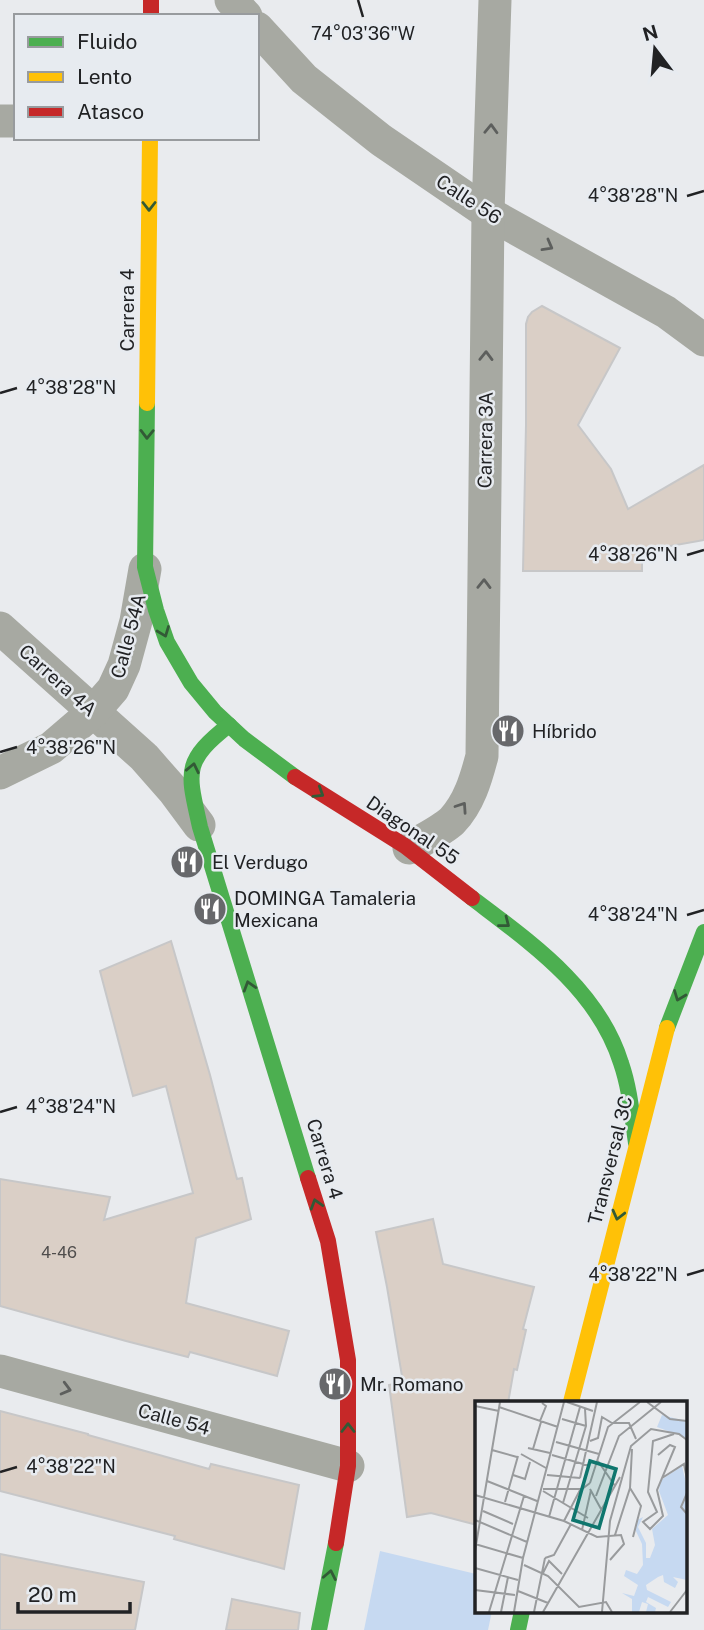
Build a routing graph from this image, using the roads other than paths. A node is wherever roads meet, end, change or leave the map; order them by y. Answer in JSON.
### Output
{"nodes":[{"id":1,"x":231,"y":0,"type":"edge"},
{"id":2,"x":495,"y":0,"type":"edge"},
{"id":3,"x":244,"y":14,"type":"edge"},
{"id":4,"x":259,"y":30,"type":"edge"},
{"id":5,"x":150,"y":140,"type":"edge"},
{"id":6,"x":488,"y":213,"type":"junction"},
{"id":7,"x":704,"y":340,"type":"edge"},
{"id":8,"x":145,"y":567,"type":"junction"},
{"id":9,"x":0,"y":628,"type":"edge"},
{"id":10,"x":93,"y":712,"type":"junction"},
{"id":11,"x":229,"y":725,"type":"junction"},
{"id":12,"x":0,"y":773,"type":"edge"},
{"id":13,"x":200,"y":827,"type":"junction"},
{"id":14,"x":409,"y":848,"type":"junction"},
{"id":15,"x":704,"y":932,"type":"edge"},
{"id":16,"x":636,"y":1143,"type":"junction"},
{"id":17,"x":0,"y":1371,"type":"edge"},
{"id":18,"x":571,"y":1401,"type":"edge"},
{"id":19,"x":348,"y":1466,"type":"junction"},
{"id":20,"x":522,"y":1612,"type":"edge"},
{"id":21,"x":319,"y":1630,"type":"edge"},
{"id":22,"x":518,"y":1630,"type":"edge"}],
"edges":[{"from":1,"to":3,"type":"street"},
{"from":6,"to":2,"type":"street","name":"Carrera 3A","one_way":true},
{"from":4,"to":6,"type":"street","name":"Calle 56"},
{"from":5,"to":8,"type":"street","name":"Carrera 4","one_way":true},
{"from":6,"to":7,"type":"street","name":"Calle 56","one_way":true},
{"from":14,"to":6,"type":"street","name":"Carrera 3A","one_way":true},
{"from":8,"to":10,"type":"street","name":"Calle 54A"},
{"from":8,"to":11,"type":"street","name":"Diagonal 55","one_way":true},
{"from":9,"to":10,"type":"street","name":"Carrera 4A"},
{"from":10,"to":12,"type":"street","name":"Calle 54A"},
{"from":10,"to":13,"type":"street","name":"Carrera 4A"},
{"from":13,"to":11,"type":"street","name":"Carrera 4","one_way":true},
{"from":11,"to":14,"type":"street","name":"Diagonal 55","one_way":true},
{"from":19,"to":13,"type":"street","name":"Carrera 4","one_way":true},
{"from":14,"to":16,"type":"street","name":"Diagonal 55","one_way":true},
{"from":15,"to":16,"type":"street","name":"Transversal 3C","one_way":true},
{"from":16,"to":18,"type":"street","name":"Transversal 3C","one_way":true},
{"from":17,"to":19,"type":"street","name":"Calle 54","one_way":true},
{"from":21,"to":19,"type":"street","name":"Carrera 4","one_way":true},
{"from":20,"to":22,"type":"street"}]}
